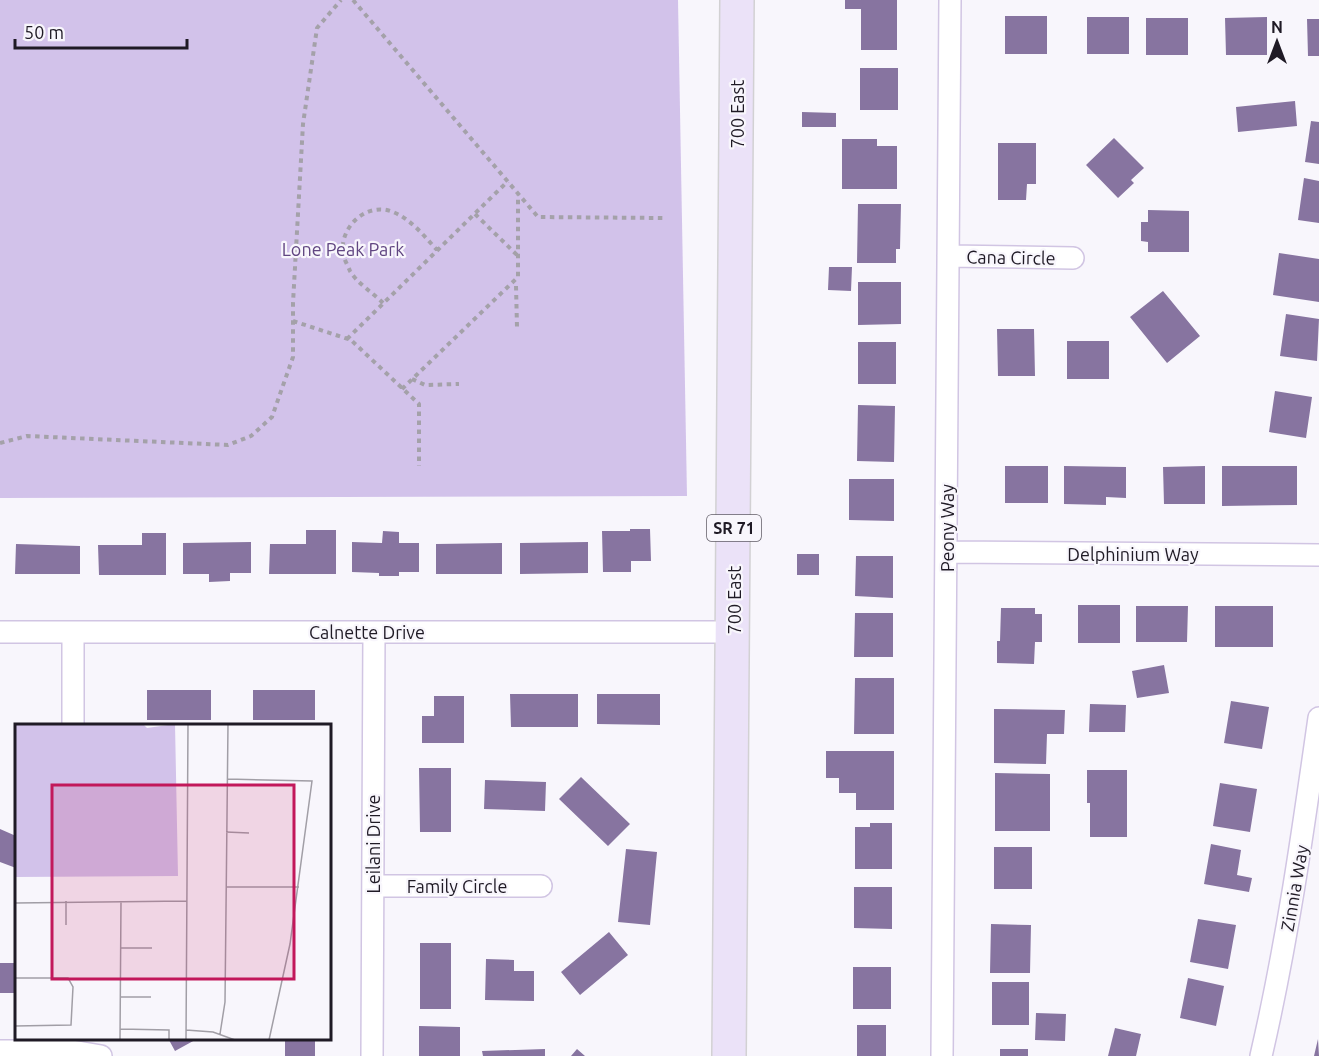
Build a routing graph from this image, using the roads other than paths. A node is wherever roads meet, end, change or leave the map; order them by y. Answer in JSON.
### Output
{"nodes":[{"id":1,"x":737,"y":0,"type":"edge"},
{"id":2,"x":950,"y":0,"type":"edge"},
{"id":3,"x":948,"y":256,"type":"junction"},
{"id":4,"x":1073,"y":258,"type":"dead end"},
{"id":5,"x":946,"y":552,"type":"junction"},
{"id":6,"x":1319,"y":555,"type":"edge"},
{"id":7,"x":0,"y":632,"type":"edge"},
{"id":8,"x":73,"y":632,"type":"junction"},
{"id":9,"x":374,"y":632,"type":"junction"},
{"id":10,"x":734,"y":632,"type":"junction"},
{"id":11,"x":1319,"y":718,"type":"edge"},
{"id":12,"x":74,"y":724,"type":"edge"},
{"id":13,"x":373,"y":886,"type":"junction"},
{"id":14,"x":541,"y":886,"type":"dead end"},
{"id":15,"x":0,"y":1051,"type":"edge"},
{"id":16,"x":101,"y":1056,"type":"edge"},
{"id":17,"x":372,"y":1056,"type":"edge"},
{"id":18,"x":729,"y":1056,"type":"edge"},
{"id":19,"x":942,"y":1056,"type":"edge"},
{"id":20,"x":1261,"y":1056,"type":"edge"}],
"edges":[{"from":1,"to":10,"type":"main road","name":"700 East","number":"SR 71"},
{"from":2,"to":3,"type":"street","name":"Peony Way"},
{"from":3,"to":4,"type":"street","name":"Cana Circle"},
{"from":3,"to":5,"type":"street","name":"Peony Way"},
{"from":5,"to":6,"type":"street","name":"Delphinium Way"},
{"from":5,"to":19,"type":"street","name":"Peony Way"},
{"from":7,"to":8,"type":"street","name":"Calnette Drive"},
{"from":8,"to":9,"type":"street","name":"Calnette Drive"},
{"from":8,"to":12,"type":"street"},
{"from":9,"to":10,"type":"street","name":"Calnette Drive"},
{"from":9,"to":13,"type":"street","name":"Leilani Drive"},
{"from":10,"to":18,"type":"main road","name":"700 East","number":"SR 71"},
{"from":11,"to":20,"type":"street","name":"Zinnia Way"},
{"from":13,"to":14,"type":"street","name":"Family Circle"},
{"from":13,"to":17,"type":"street","name":"Leilani Drive"},
{"from":15,"to":16,"type":"street"}]}
